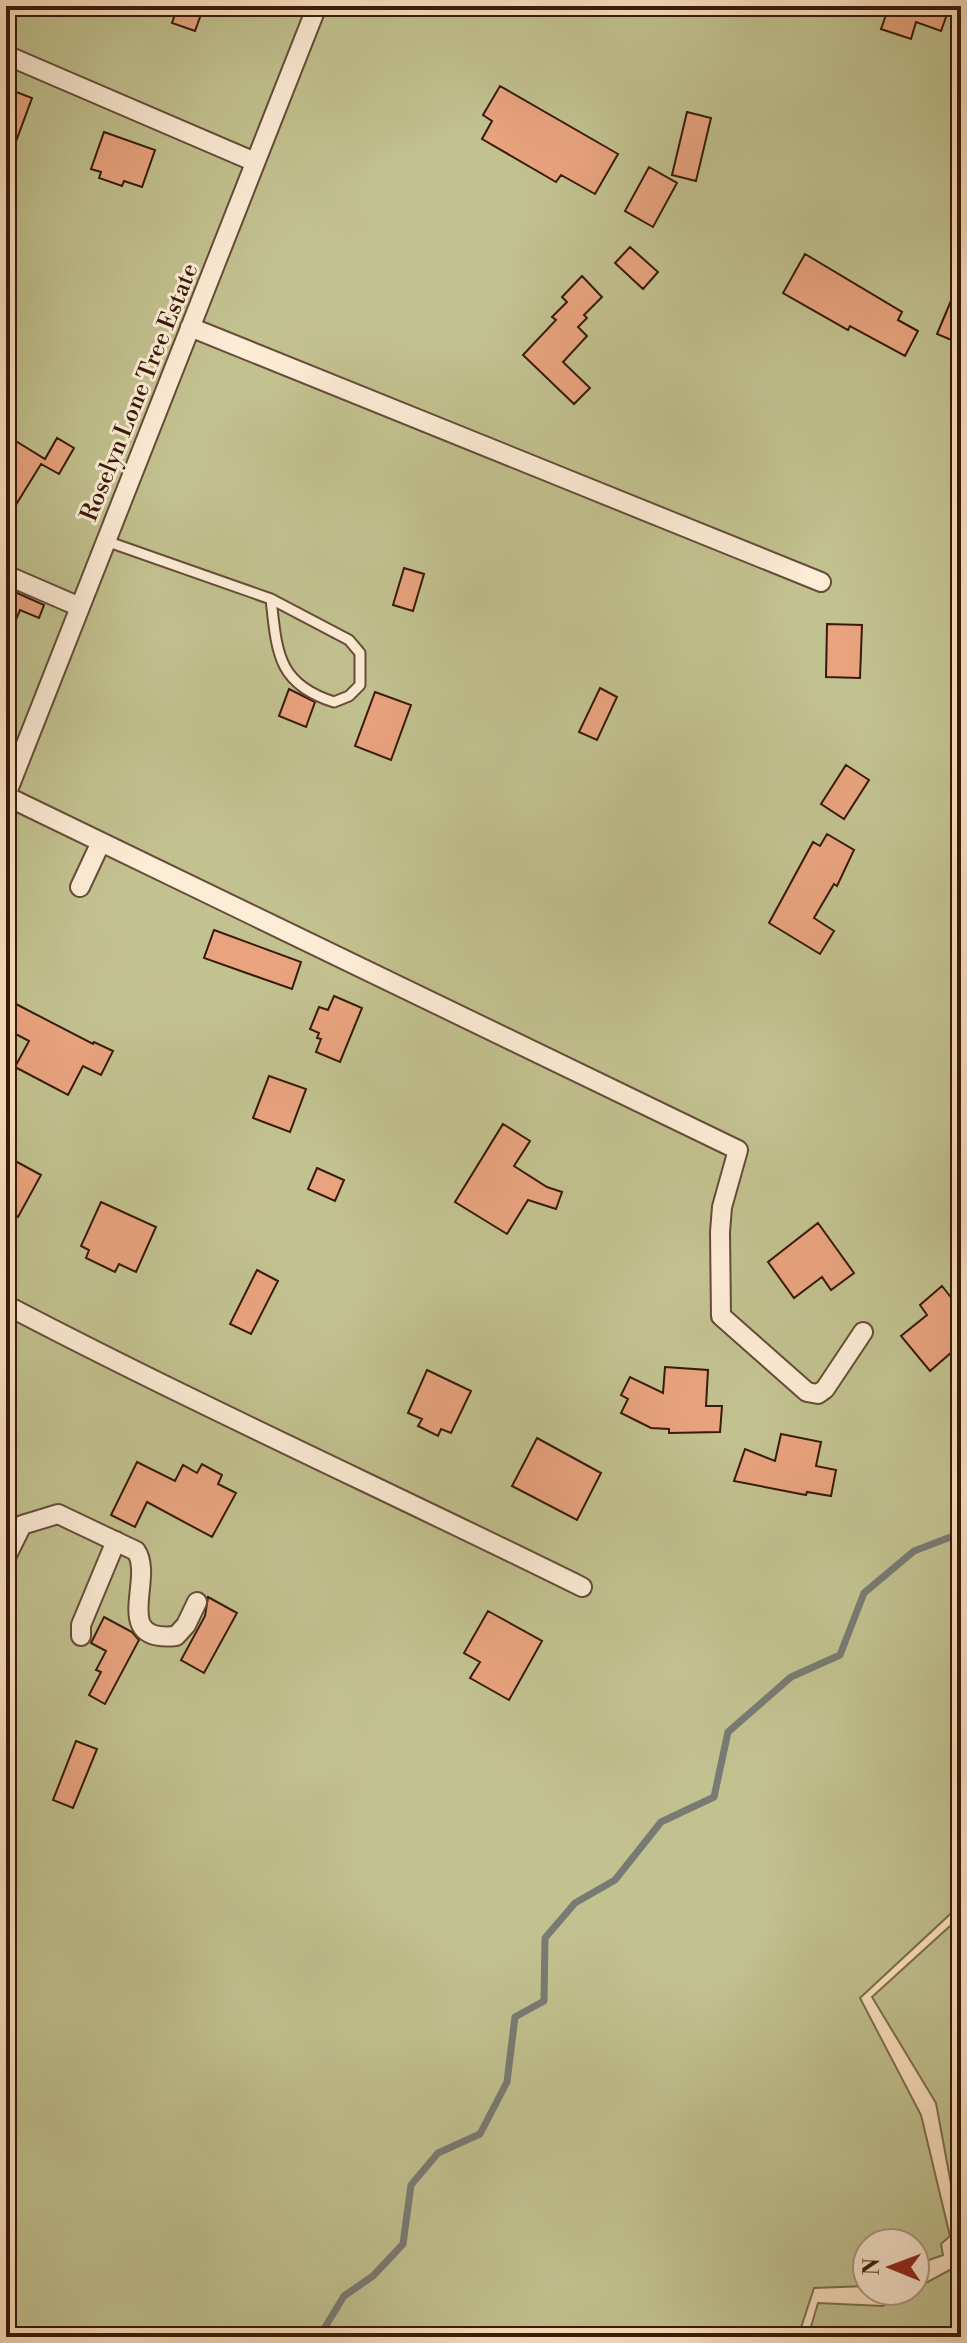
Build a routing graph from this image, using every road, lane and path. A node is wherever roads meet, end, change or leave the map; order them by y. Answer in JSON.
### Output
{"nodes":[{"id":1,"x":317,"y":6,"type":"edge"},
{"id":2,"x":6,"y":55,"type":"edge"},
{"id":3,"x":255,"y":162,"type":"junction"},
{"id":4,"x":190,"y":327,"type":"junction"},
{"id":5,"x":106,"y":541,"type":"junction"},
{"id":6,"x":6,"y":575,"type":"edge"},
{"id":7,"x":821,"y":582,"type":"dead end"},
{"id":8,"x":271,"y":599,"type":"junction"},
{"id":9,"x":80,"y":607,"type":"junction"},
{"id":10,"x":6,"y":796,"type":"edge"},
{"id":11,"x":101,"y":842,"type":"junction"},
{"id":12,"x":80,"y":887,"type":"dead end"},
{"id":13,"x":6,"y":1305,"type":"edge"},
{"id":14,"x":863,"y":1332,"type":"dead end"},
{"id":15,"x":116,"y":1541,"type":"junction"},
{"id":16,"x":6,"y":1557,"type":"edge"},
{"id":17,"x":582,"y":1587,"type":"dead end"},
{"id":18,"x":197,"y":1602,"type":"dead end"},
{"id":19,"x":81,"y":1636,"type":"dead end"}],
"edges":[{"from":1,"to":3,"type":"street","name":"Roselyn Lone Tree Estate"},
{"from":2,"to":3,"type":"street"},
{"from":3,"to":4,"type":"street","name":"Roselyn Lone Tree Estate"},
{"from":4,"to":5,"type":"street","name":"Roselyn Lone Tree Estate"},
{"from":4,"to":7,"type":"street"},
{"from":5,"to":8,"type":"lane"},
{"from":5,"to":9,"type":"street","name":"Roselyn Lone Tree Estate"},
{"from":6,"to":9,"type":"street"},
{"from":8,"to":8,"type":"lane"},
{"from":9,"to":10,"type":"street","name":"Roselyn Lone Tree Estate"},
{"from":10,"to":11,"type":"street"},
{"from":11,"to":12,"type":"street"},
{"from":11,"to":14,"type":"street"},
{"from":13,"to":17,"type":"street"},
{"from":15,"to":16,"type":"street"},
{"from":15,"to":18,"type":"street"},
{"from":15,"to":19,"type":"street"}]}
